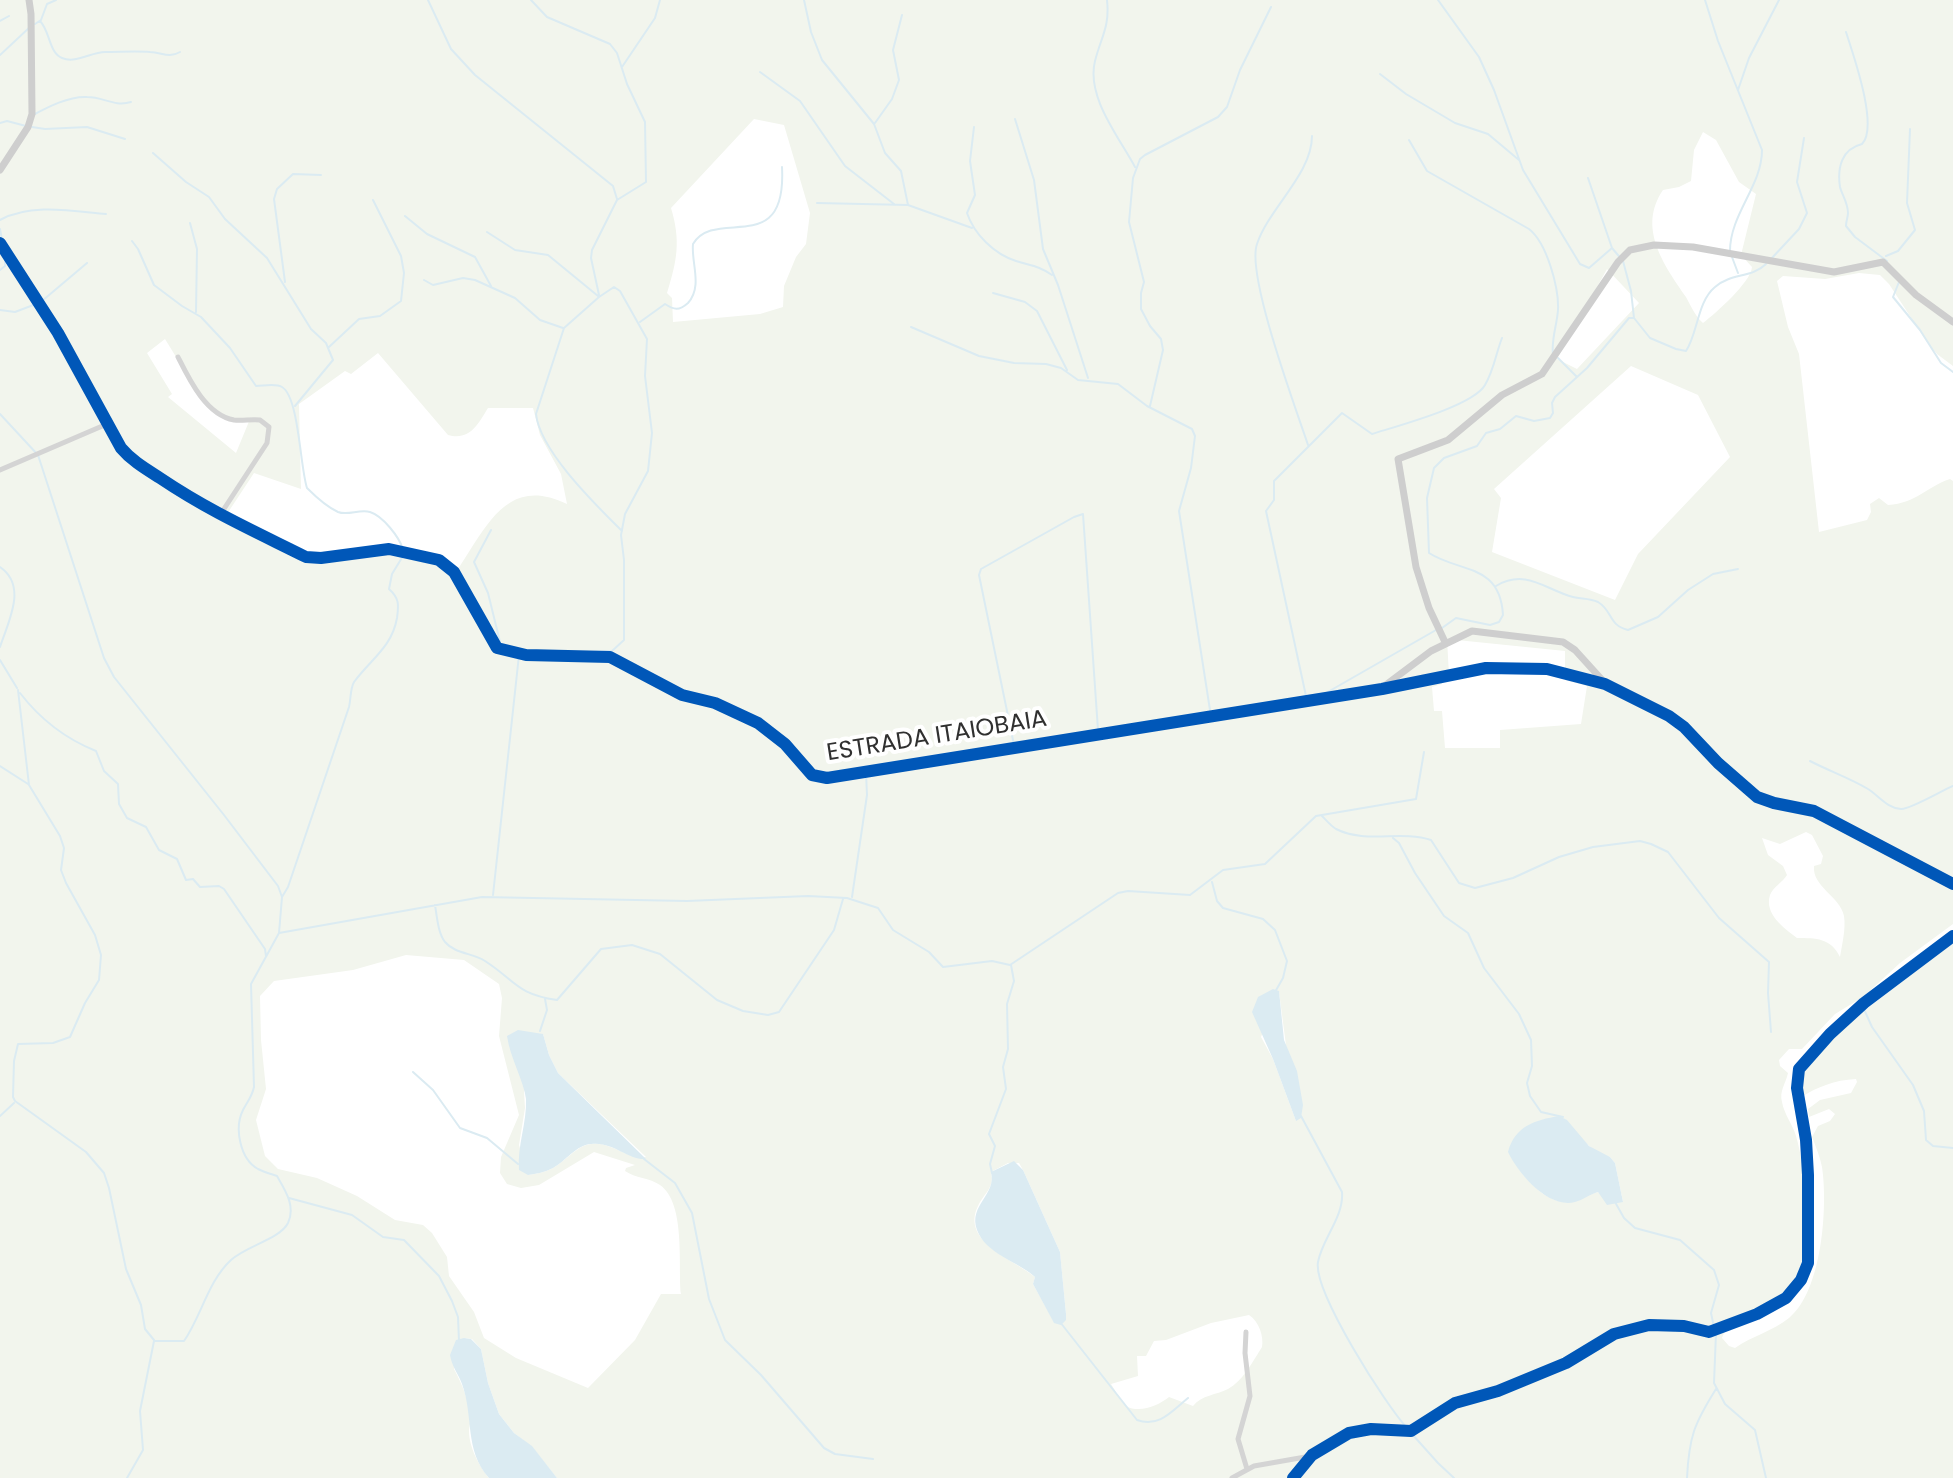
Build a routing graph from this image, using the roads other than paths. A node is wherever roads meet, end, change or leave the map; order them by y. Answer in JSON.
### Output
{"nodes":[{"id":1,"x":29,"y":0,"type":"edge"},
{"id":2,"x":0,"y":170,"type":"edge"},
{"id":3,"x":0,"y":243,"type":"edge"},
{"id":4,"x":1953,"y":322,"type":"edge"},
{"id":5,"x":178,"y":357,"type":"dead end"},
{"id":6,"x":107,"y":424,"type":"junction"},
{"id":7,"x":0,"y":470,"type":"edge"},
{"id":8,"x":219,"y":516,"type":"junction"},
{"id":9,"x":1445,"y":642,"type":"junction"},
{"id":10,"x":1605,"y":684,"type":"junction"},
{"id":11,"x":1382,"y":689,"type":"junction"},
{"id":12,"x":1953,"y":884,"type":"edge"},
{"id":13,"x":1953,"y":936,"type":"edge"},
{"id":14,"x":1246,"y":1332,"type":"dead end"},
{"id":15,"x":1312,"y":1455,"type":"junction"},
{"id":16,"x":1247,"y":1469,"type":"junction"},
{"id":17,"x":1232,"y":1478,"type":"edge"},
{"id":18,"x":1293,"y":1478,"type":"edge"}],
"edges":[{"from":1,"to":2,"type":"street"},
{"from":3,"to":6,"type":"street","name":"ESTRADA ITAIOBAIA"},
{"from":4,"to":9,"type":"street"},
{"from":5,"to":8,"type":"street"},
{"from":6,"to":7,"type":"street"},
{"from":6,"to":8,"type":"street","name":"ESTRADA ITAIOBAIA"},
{"from":8,"to":11,"type":"street","name":"ESTRADA ITAIOBAIA"},
{"from":9,"to":10,"type":"street"},
{"from":9,"to":11,"type":"street"},
{"from":10,"to":11,"type":"street","name":"ESTRADA ITAIOBAIA"},
{"from":10,"to":12,"type":"street","name":"ESTRADA ITAIOBAIA"},
{"from":13,"to":15,"type":"street"},
{"from":14,"to":16,"type":"street"},
{"from":15,"to":16,"type":"street"},
{"from":15,"to":18,"type":"street"},
{"from":16,"to":17,"type":"street"}]}
